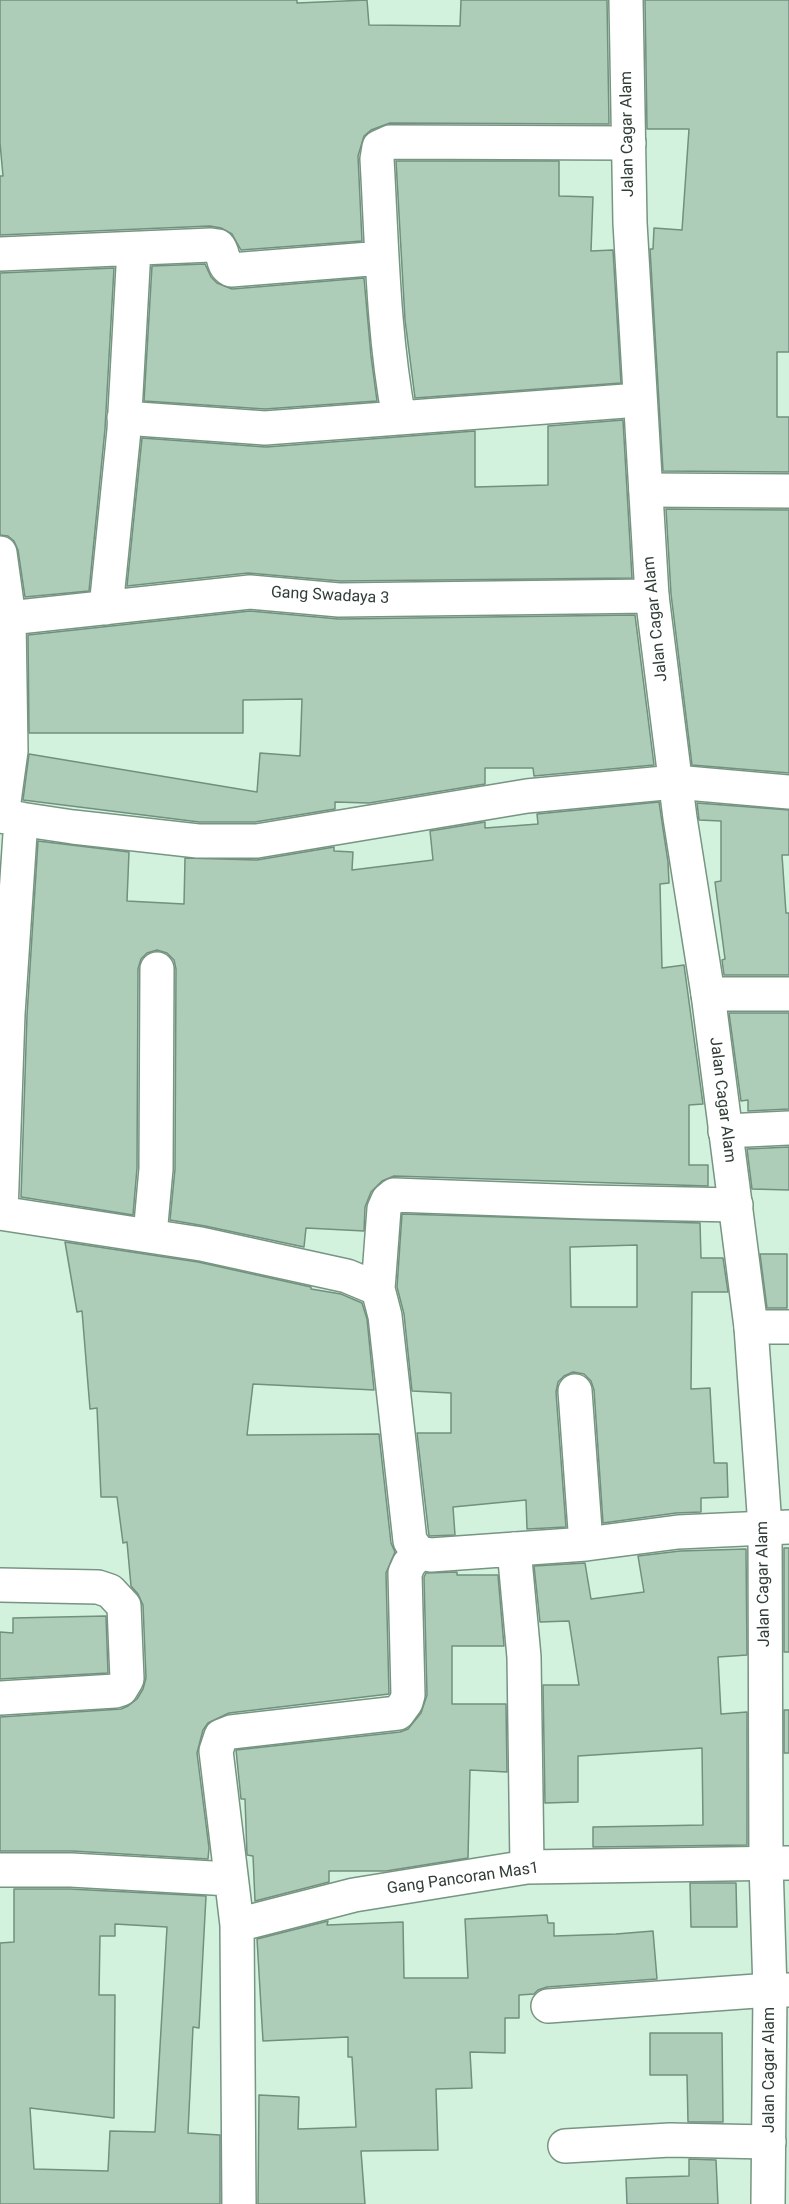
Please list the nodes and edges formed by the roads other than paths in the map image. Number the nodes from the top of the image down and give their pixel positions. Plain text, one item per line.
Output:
1 (626, 0) edge
2 (629, 143) junction
3 (134, 249) junction
4 (0, 254) edge
5 (382, 258) junction
6 (639, 400) junction
7 (124, 418) junction
8 (399, 418) junction
9 (646, 490) junction
10 (789, 491) edge
11 (0, 553) edge
12 (652, 596) junction
13 (106, 608) junction
14 (9, 618) junction
15 (675, 782) junction
16 (789, 792) edge
17 (8, 817) edge
18 (157, 969) dead end
19 (708, 994) junction
20 (789, 994) edge
21 (4, 1014) edge
22 (789, 1128) edge
23 (725, 1131) junction
24 (736, 1205) junction
25 (1, 1213) edge
26 (150, 1235) junction
27 (378, 1289) junction
28 (751, 1327) junction
29 (789, 1327) edge
30 (574, 1391) dead end
31 (777, 1527) edge
32 (586, 1544) junction
33 (514, 1549) junction
34 (418, 1553) junction
35 (0, 1585) edge
36 (0, 1698) edge
37 (777, 1864) edge
38 (527, 1867) junction
39 (0, 1870) edge
40 (230, 1879) junction
41 (237, 1925) junction
42 (780, 1990) edge
43 (548, 2006) dead end
44 (769, 2142) junction
45 (565, 2146) dead end
46 (240, 2204) edge
47 (768, 2204) edge

1 - 2 street, Jalan Cagar Alam
2 - 5 street
2 - 6 street, Jalan Cagar Alam
3 - 4 street
3 - 5 street
3 - 7 street
5 - 8 street
6 - 8 street
6 - 9 street, Jalan Cagar Alam
7 - 8 street
7 - 13 street
9 - 10 street
9 - 12 street, Jalan Cagar Alam
11 - 14 street
12 - 13 street, Gang Swadaya 3
12 - 15 street, Jalan Cagar Alam
13 - 14 street, Gang Swadaya 3
14 - 17 street
15 - 16 street
15 - 17 street
15 - 19 street, Jalan Cagar Alam
17 - 21 street
18 - 26 street
19 - 20 street
19 - 23 street, Jalan Cagar Alam
21 - 25 street
22 - 23 street
23 - 24 street, Jalan Cagar Alam
24 - 27 street
24 - 28 street, Jalan Cagar Alam
25 - 26 street
26 - 27 street
27 - 34 street
28 - 29 street
28 - 31 street, Jalan Cagar Alam
30 - 32 street
31 - 32 street
31 - 37 street, Jalan Cagar Alam
32 - 33 street
33 - 34 street
33 - 38 street
34 - 40 street
35 - 36 street
37 - 38 street, Gang Pancoran Mas1
37 - 42 street, Jalan Cagar Alam
38 - 41 street, Gang Pancoran Mas1
39 - 40 street
40 - 41 street
41 - 46 street
42 - 43 street
42 - 44 street, Jalan Cagar Alam
44 - 45 street
44 - 47 street, Jalan Cagar Alam

